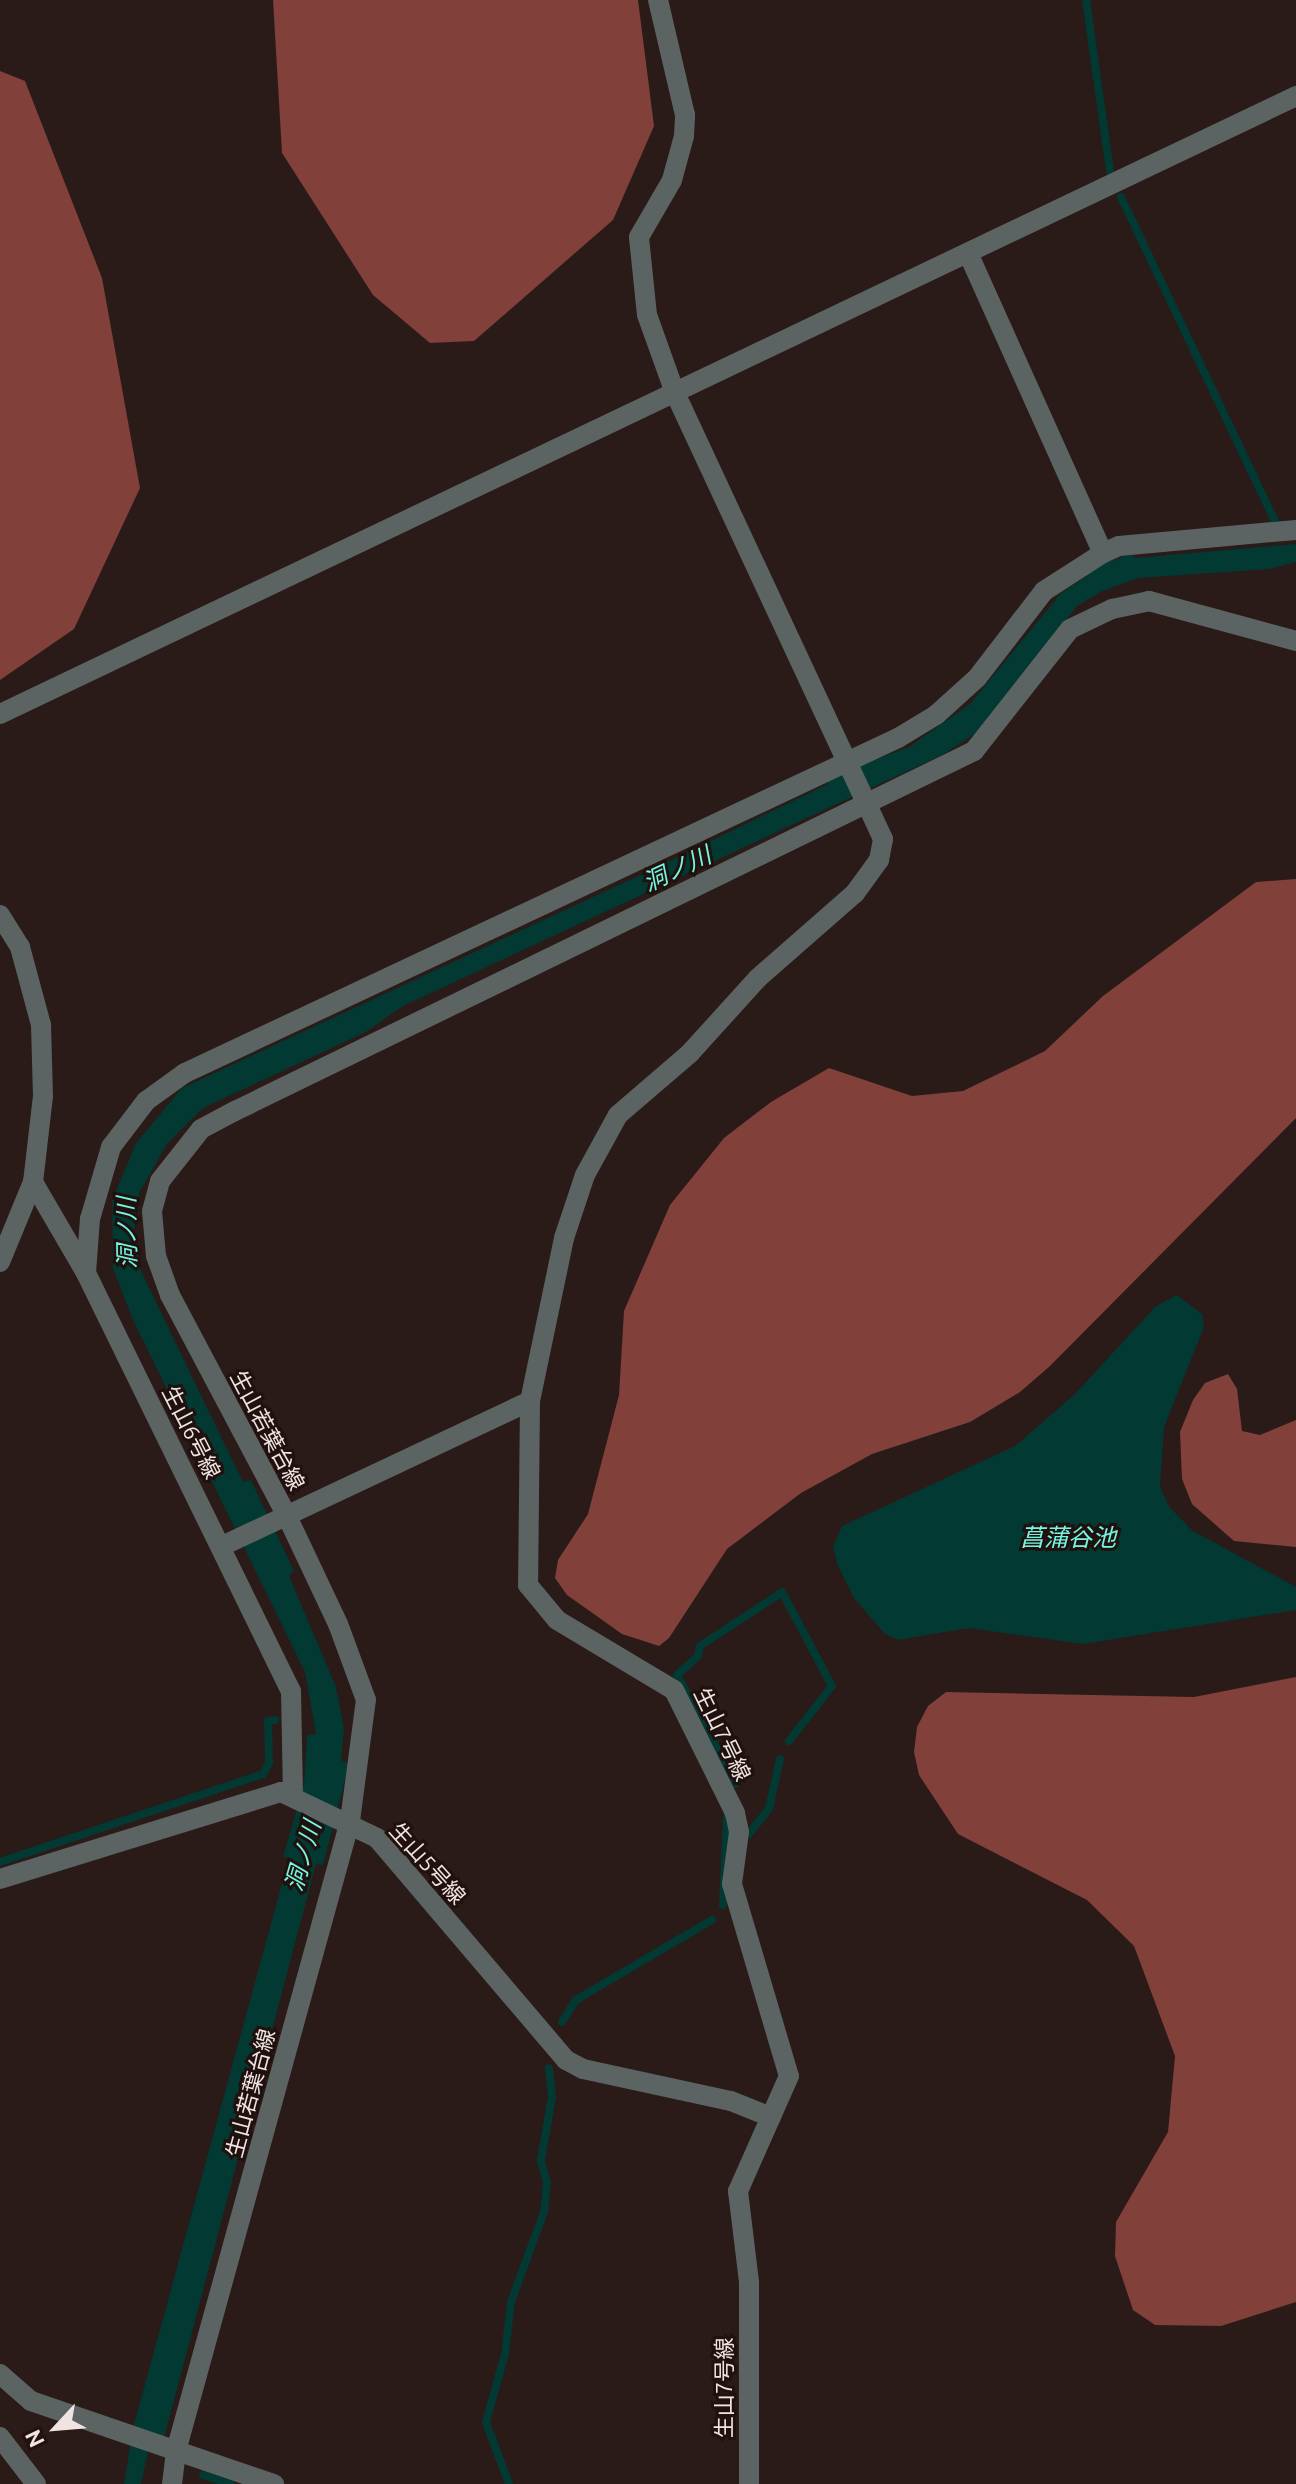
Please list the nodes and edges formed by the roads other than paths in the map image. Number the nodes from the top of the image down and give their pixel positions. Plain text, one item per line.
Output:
1 (658, 0) edge
2 (1296, 96) edge
3 (968, 253) junction
4 (675, 393) junction
5 (1296, 530) edge
6 (1103, 553) junction
7 (1296, 641) edge
8 (0, 714) edge
9 (849, 758) junction
10 (870, 803) junction
11 (0, 915) edge
12 (33, 1182) junction
13 (0, 1262) edge
14 (86, 1273) junction
15 (530, 1401) junction
16 (287, 1516) junction
17 (222, 1546) junction
18 (293, 1797) junction
19 (350, 1821) junction
20 (0, 1879) edge
21 (771, 2117) junction
22 (0, 2374) edge
23 (0, 2437) edge
24 (176, 2451) junction
25 (36, 2484) edge
26 (172, 2484) edge
27 (274, 2484) edge
28 (749, 2484) edge

1 - 4 street, 生山7号線
2 - 3 street
3 - 4 street
3 - 6 street
4 - 8 street
4 - 9 street, 生山7号線
5 - 6 street
6 - 9 street
7 - 10 street, 生山若葉台線
9 - 10 street, 生山7号線
9 - 14 street
10 - 15 street, 生山7号線
10 - 16 street, 生山若葉台線
11 - 12 street
12 - 13 street
12 - 14 street, 生山6号線
14 - 17 street, 生山6号線
15 - 16 street
15 - 21 street, 生山7号線
16 - 17 street
16 - 19 street, 生山若葉台線
17 - 18 street, 生山6号線
18 - 19 street, 生山5号線
18 - 20 street, 生山5号線
19 - 21 street, 生山5号線
19 - 24 street, 生山若葉台線
21 - 28 street, 生山7号線
22 - 24 street
23 - 25 street
24 - 26 street, 生山若葉台線
24 - 27 street

